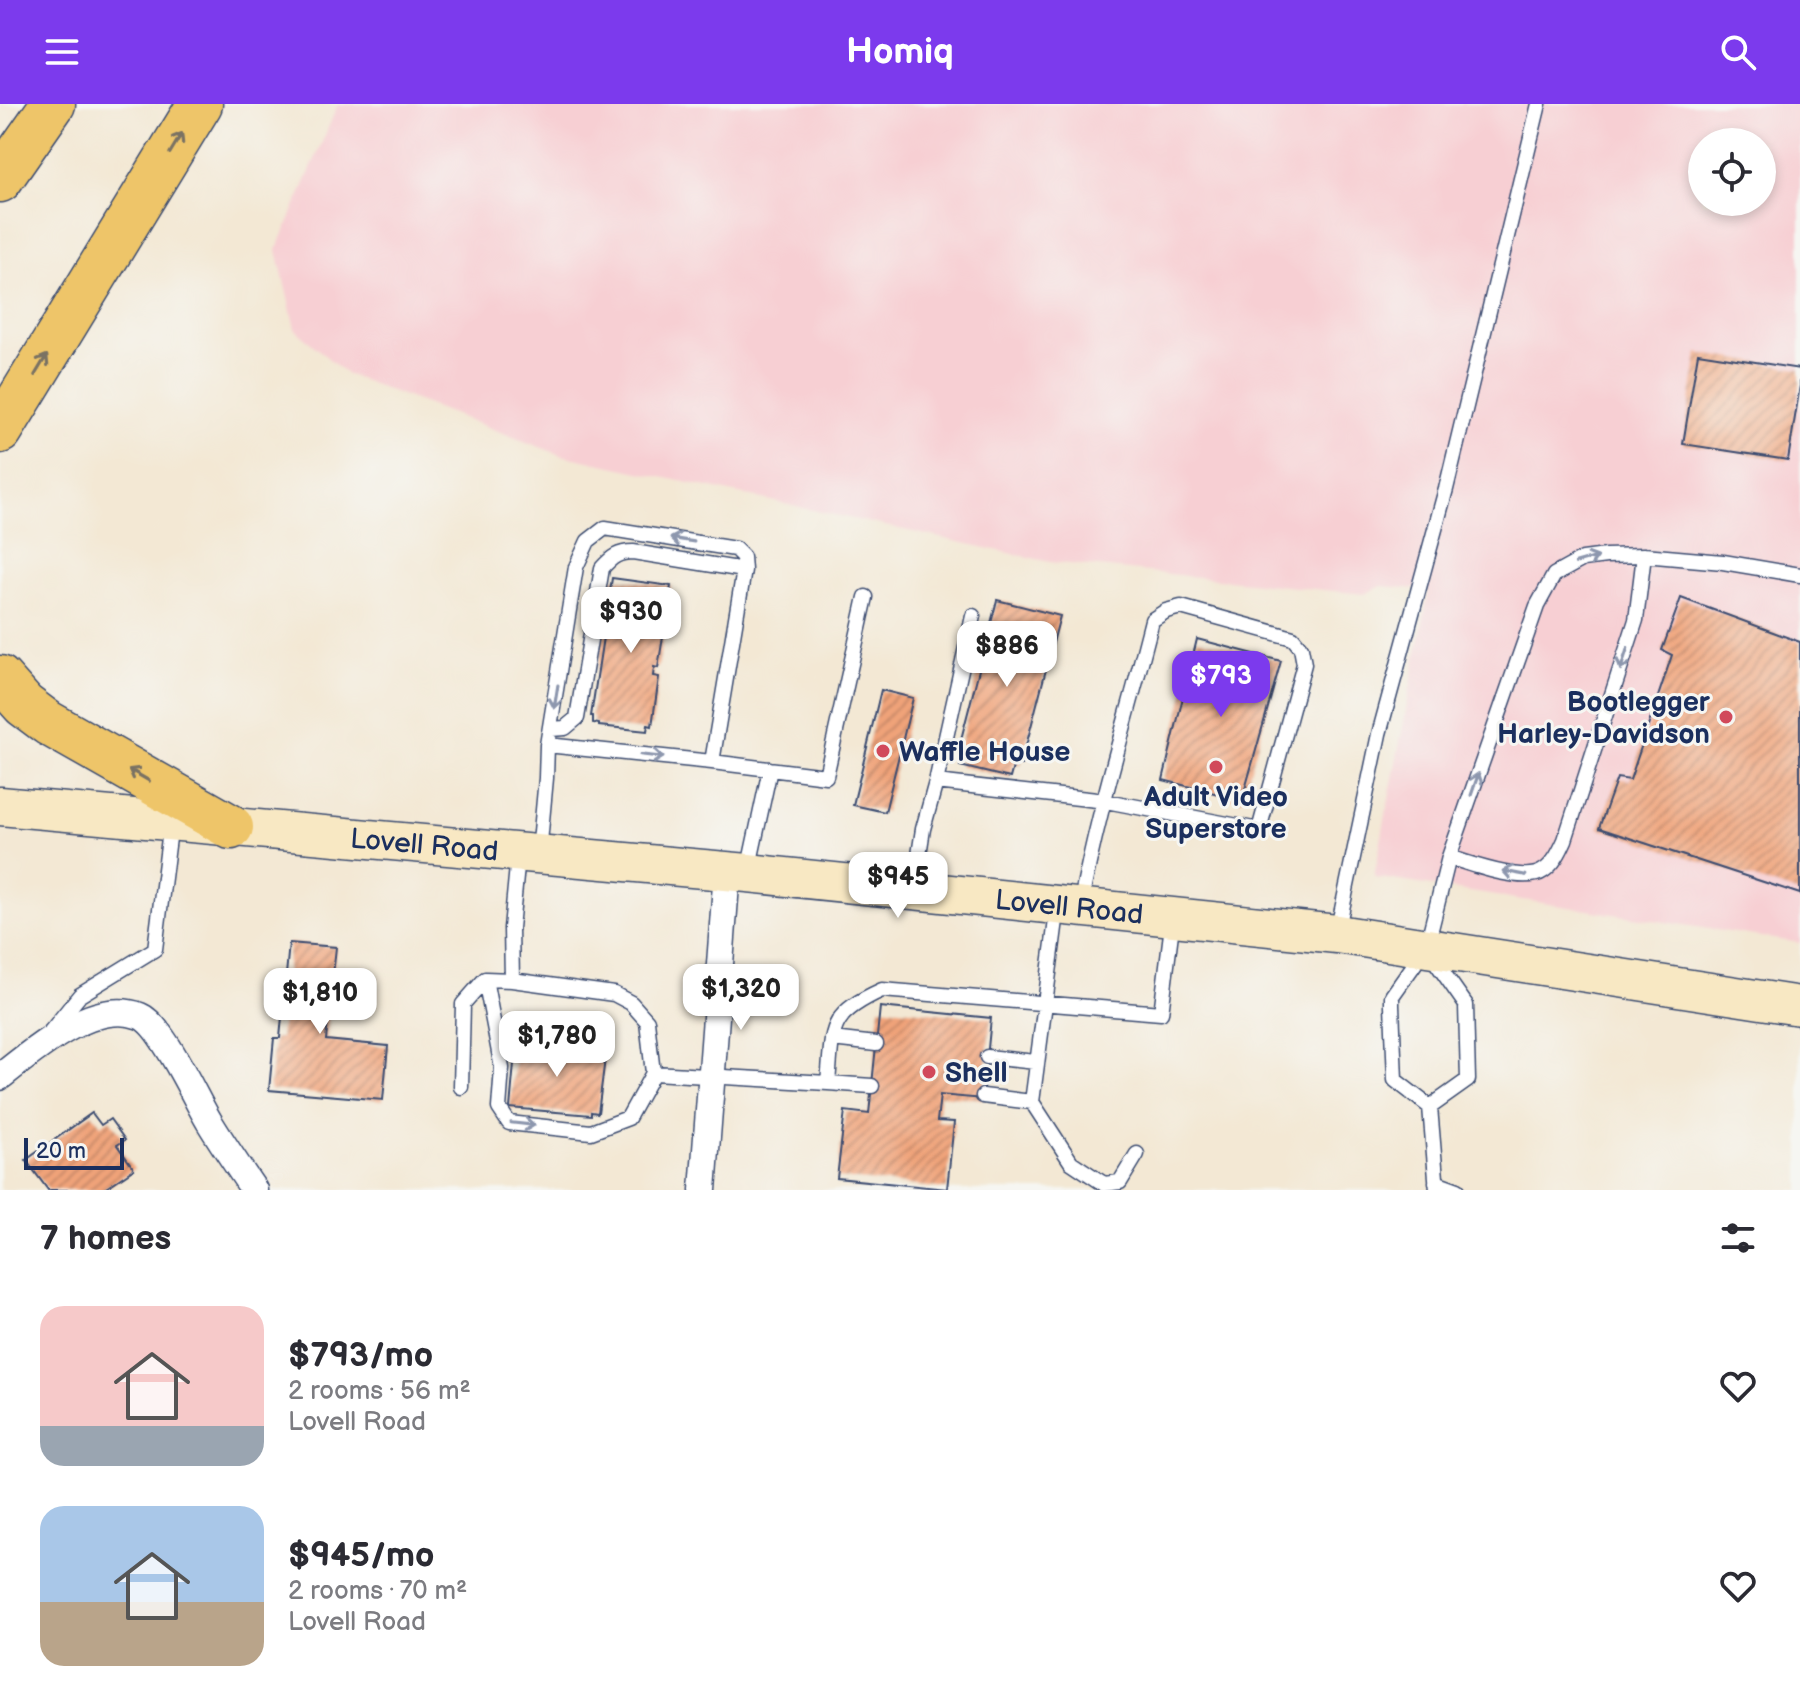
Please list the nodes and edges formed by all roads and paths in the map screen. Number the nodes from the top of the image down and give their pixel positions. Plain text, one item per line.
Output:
1 (53, 104) edge
2 (200, 104) edge
3 (1539, 104) edge
4 (0, 180) edge
5 (0, 431) edge
6 (1644, 555) junction
7 (744, 570) junction
8 (1800, 575) edge
9 (866, 597) dead end
10 (973, 616) dead end
11 (0, 678) edge
12 (551, 729) junction
13 (547, 745) junction
14 (712, 762) junction
15 (770, 769) junction
16 (936, 782) junction
17 (1106, 801) junction
18 (0, 806) edge
19 (171, 822) junction
20 (231, 827) junction
21 (529, 852) junction
22 (1449, 857) junction
23 (738, 872) junction
24 (913, 890) junction
25 (1069, 906) junction
26 (1173, 917) junction
27 (1337, 934) junction
28 (1426, 948) junction
29 (485, 979) junction
30 (512, 980) junction
31 (1043, 1004) junction
32 (1800, 1006) edge
33 (832, 1039) junction
34 (876, 1044) dead end
35 (40, 1046) junction
36 (987, 1057) dead end
37 (1036, 1062) junction
38 (653, 1073) junction
39 (713, 1075) junction
40 (0, 1077) edge
41 (828, 1083) junction
42 (872, 1086) dead end
43 (461, 1087) dead end
44 (983, 1096) dead end
45 (1032, 1102) junction
46 (1430, 1107) junction
47 (1137, 1154) dead end
48 (1436, 1186) edge
49 (254, 1190) edge
50 (703, 1190) edge
51 (1458, 1190) edge

1 - 4 highway
5 -> 2 highway
3 - 27 lane
6 - 8 lane
22 -> 6 lane
6 -> 22 lane
7 - 12 lane
7 -> 12 lane
7 - 14 lane
9 - 15 lane
10 - 16 lane
20 -> 11 highway
12 - 13 lane
13 -> 14 lane
13 - 21 lane
14 - 15 lane
15 - 23 lane
16 - 17 lane
16 - 24 lane
17 - 17 lane
17 - 25 lane
18 - 19 main road, Lovell Road
19 - 20 main road, Lovell Road
19 - 35 lane
20 - 21 main road, Lovell Road
21 - 23 main road, Lovell Road
21 - 30 lane
22 - 28 lane
23 - 24 main road, Lovell Road
23 - 39 street
24 - 25 main road, Lovell Road
25 - 26 main road, Lovell Road
25 - 31 lane
26 - 27 main road, Lovell Road
26 - 31 lane
27 - 28 main road, Lovell Road
28 - 32 main road, Lovell Road
28 - 46 lane
28 - 46 lane
29 - 30 lane
29 -> 38 lane
29 - 43 lane
30 - 38 lane
31 - 33 lane
31 - 37 lane
33 - 34 lane
33 - 41 lane
35 - 40 street
35 - 49 street
36 - 37 lane
37 - 45 lane
38 - 39 lane
39 - 41 lane
39 - 50 street
41 - 42 lane
44 - 45 lane
45 - 47 lane
46 - 48 lane
48 - 51 lane

